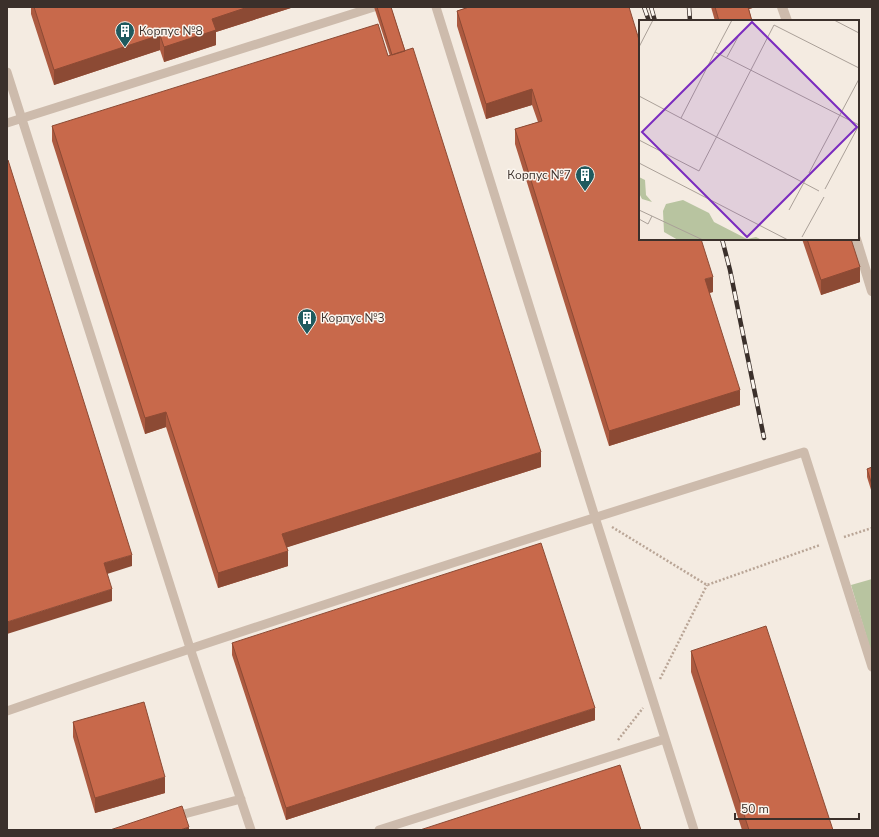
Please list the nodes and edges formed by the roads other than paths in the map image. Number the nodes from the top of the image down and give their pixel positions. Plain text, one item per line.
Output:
1 (374, 7) edge
2 (436, 7) edge
3 (782, 7) edge
4 (787, 20) edge
5 (7, 72) edge
6 (22, 119) junction
7 (7, 123) edge
8 (856, 240) edge
9 (872, 291) edge
10 (595, 517) junction
11 (190, 648) junction
12 (872, 667) edge
13 (7, 711) edge
14 (665, 739) junction
15 (241, 799) junction
16 (167, 818) edge
17 (251, 830) edge
18 (379, 830) edge
19 (694, 830) edge

1 - 6 lane
2 - 10 lane
3 - 4 street
5 - 6 lane
6 - 7 lane
6 - 11 lane
8 - 9 street
10 - 11 lane
10 - 12 lane
10 - 14 lane
11 - 13 lane
11 - 15 lane
14 - 18 lane
14 - 19 lane
15 - 16 lane
15 - 17 lane

